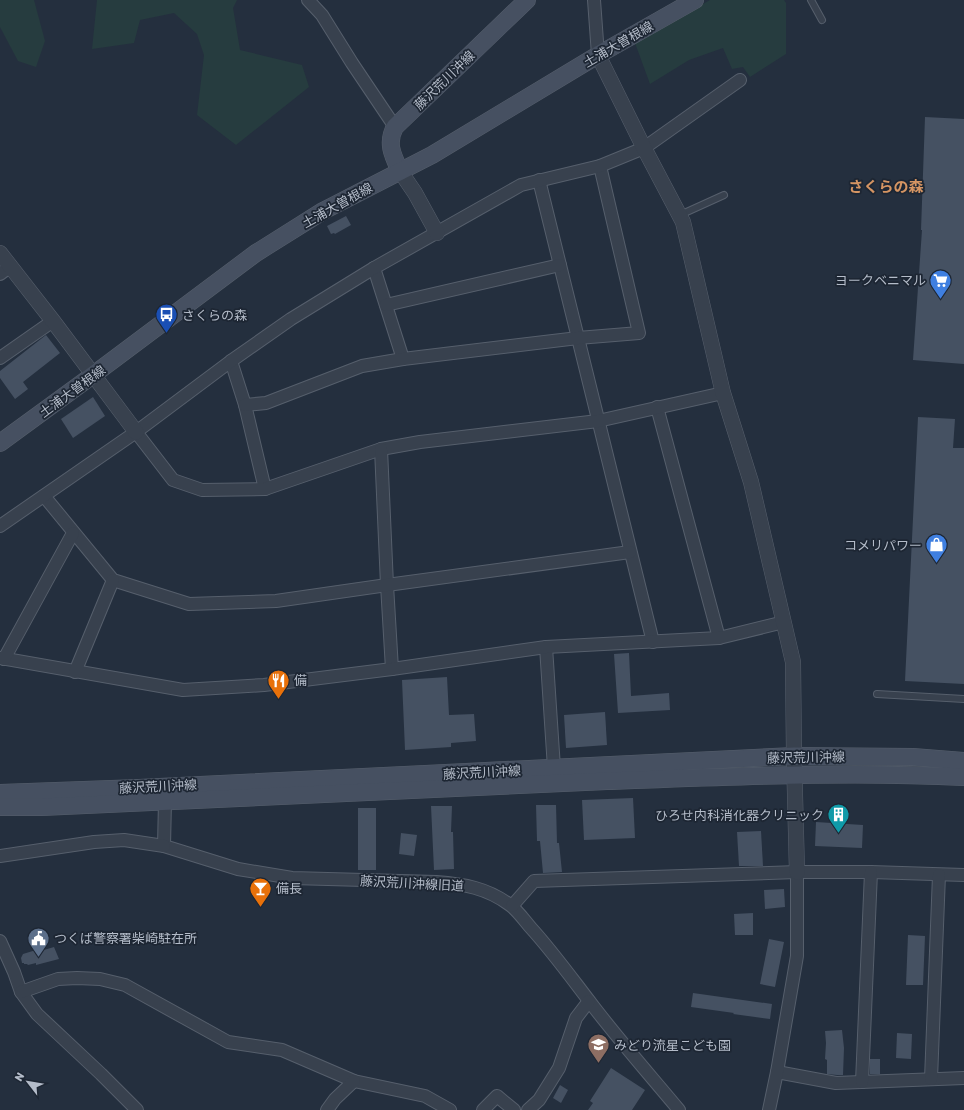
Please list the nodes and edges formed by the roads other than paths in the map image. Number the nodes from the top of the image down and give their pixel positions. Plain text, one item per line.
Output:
1 (308, 0) edge
2 (527, 0) edge
3 (594, 0) edge
4 (695, 0) edge
5 (811, 0) edge
6 (822, 20) dead end
7 (598, 55) junction
8 (740, 80) dead end
9 (395, 127) junction
10 (644, 148) junction
11 (600, 166) junction
12 (400, 171) junction
13 (539, 180) junction
14 (724, 195) dead end
15 (680, 215) junction
16 (437, 233) junction
17 (0, 253) edge
18 (560, 265) junction
19 (374, 268) junction
20 (6, 270) edge
21 (386, 305) junction
22 (53, 321) junction
23 (578, 338) junction
24 (0, 358) edge
25 (402, 359) junction
26 (231, 361) junction
27 (93, 375) junction
28 (723, 393) junction
29 (245, 405) junction
30 (657, 407) junction
31 (598, 421) junction
32 (136, 432) junction
33 (0, 443) edge
34 (381, 449) junction
35 (265, 489) junction
36 (44, 496) junction
37 (0, 526) edge
38 (73, 533) junction
39 (630, 552) junction
40 (113, 580) junction
41 (386, 585) junction
42 (784, 622) junction
43 (719, 638) junction
44 (653, 642) junction
45 (546, 647) junction
46 (2, 659) edge
47 (392, 669) junction
48 (75, 672) junction
49 (877, 694) dead end
50 (964, 699) edge
51 (794, 756) junction
52 (964, 761) edge
53 (554, 768) junction
54 (795, 774) junction
55 (964, 777) edge
56 (0, 792) edge
57 (165, 801) junction
58 (0, 807) edge
59 (164, 846) junction
60 (0, 856) edge
61 (797, 872) junction
62 (871, 872) junction
63 (939, 875) junction
64 (964, 875) edge
65 (512, 906) junction
66 (0, 941) edge
67 (21, 992) junction
68 (589, 1000) junction
69 (777, 1072) junction
70 (964, 1078) edge
71 (931, 1079) junction
72 (354, 1081) junction
73 (862, 1082) junction
74 (137, 1110) edge
75 (327, 1110) edge
76 (450, 1110) edge
77 (483, 1110) edge
78 (514, 1110) edge
79 (528, 1110) edge
80 (679, 1110) edge
81 (769, 1110) edge

1 - 9 street
2 - 9 main road, 藤沢荒川沖線
3 - 7 street
4 - 7 main road, 土浦大曽根線
5 - 6 lane
7 - 10 street
7 - 12 main road, 土浦大曽根線
8 - 10 street
9 - 12 main road
10 - 11 street
10 - 15 street
11 - 13 street
11 - 23 street
12 - 16 street
12 - 27 main road, 土浦大曽根線
13 - 16 street
13 - 18 street
14 - 15 lane
15 - 28 street
16 - 19 street
17 - 20 street
18 - 21 street
18 - 23 street
19 - 21 street
19 - 26 street
20 - 22 street
21 - 25 street
22 - 24 street
22 - 27 street
23 - 25 street
23 - 31 street
25 - 29 street
26 - 29 street
26 - 32 street
27 - 32 street
27 - 33 main road, 土浦大曽根線
28 - 30 street
28 - 42 street
29 - 35 street
30 - 31 street
30 - 43 street
31 - 34 street
31 - 39 street
32 - 35 street
32 - 36 street
34 - 35 street
34 - 41 street
36 - 37 street
36 - 38 street
38 - 40 street
38 - 46 street
39 - 41 street
39 - 44 street
40 - 41 street
40 - 48 street
41 - 47 street
42 - 43 street
42 - 51 street
43 - 44 street
44 - 45 street
45 - 47 street
45 - 53 street
46 - 48 street
47 - 48 street
49 - 50 lane
51 - 52 main road, 藤沢荒川沖線
51 - 53 main road, 藤沢荒川沖線
51 - 54 street
53 - 56 main road, 藤沢荒川沖線
54 - 55 main road, 藤沢荒川沖線
54 - 57 main road, 藤沢荒川沖線
54 - 61 street
57 - 58 main road, 藤沢荒川沖線
57 - 59 street
59 - 60 street, 藤沢荒川沖線旧道
59 - 65 street, 藤沢荒川沖線旧道
61 - 62 street
61 - 65 street
61 - 69 street
62 - 63 street
62 - 73 street
63 - 64 street
63 - 71 street
65 - 68 street, 藤沢荒川沖線旧道
66 - 67 street
67 - 72 street
67 - 74 street
68 - 79 street
68 - 80 street, 藤沢荒川沖線旧道
69 - 73 street
69 - 81 street
70 - 71 street
71 - 73 street
72 - 75 street
72 - 76 street
77 - 78 street

